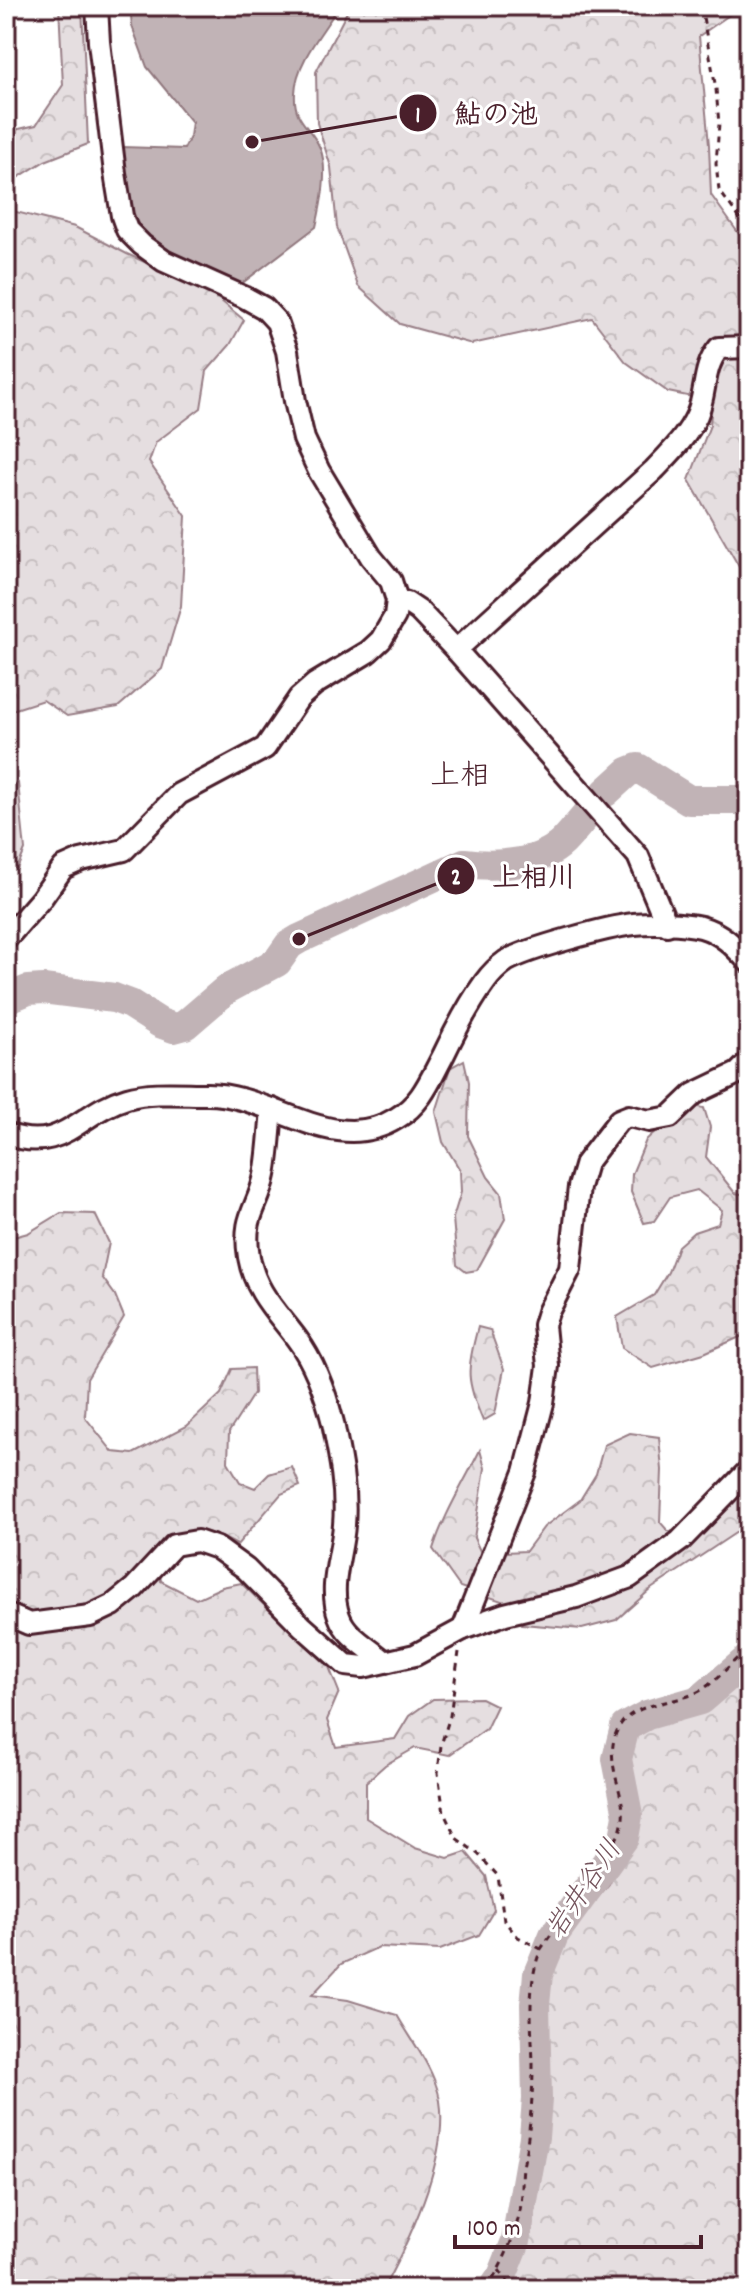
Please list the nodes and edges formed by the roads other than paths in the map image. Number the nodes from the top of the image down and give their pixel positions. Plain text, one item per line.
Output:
1 (97, 6) edge
2 (749, 347) edge
3 (397, 600) junction
4 (456, 650) junction
5 (667, 925) junction
6 (6, 939) edge
7 (749, 962) edge
8 (749, 1062) edge
9 (272, 1109) junction
10 (6, 1134) edge
11 (749, 1470) edge
12 (6, 1614) edge
13 (463, 1629) junction
14 (385, 1662) junction

1 - 3 street
2 - 4 street
3 - 4 street
3 - 6 street
4 - 5 street
5 - 7 street
5 - 9 street
8 - 13 street
9 - 10 street
9 - 14 street
11 - 13 street
12 - 14 street
13 - 14 street

